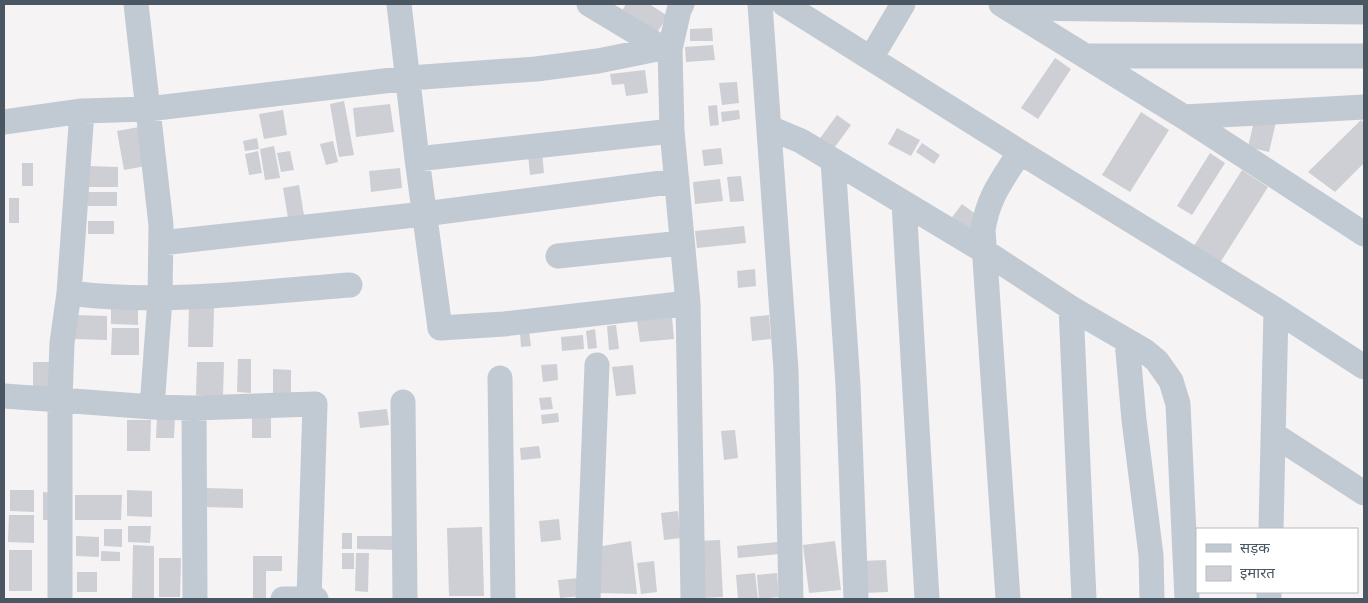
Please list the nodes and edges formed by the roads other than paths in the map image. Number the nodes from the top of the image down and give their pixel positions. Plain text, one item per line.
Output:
1 (136, 4) edge
2 (399, 4) edge
3 (589, 4) edge
4 (682, 4) edge
5 (760, 4) edge
6 (784, 4) edge
7 (903, 4) edge
8 (1004, 6) edge
9 (1364, 12) edge
10 (666, 48) junction
11 (1086, 56) junction
12 (1364, 56) edge
13 (871, 58) junction
14 (409, 78) junction
15 (1364, 107) edge
16 (148, 109) junction
17 (82, 111) junction
18 (1184, 117) junction
19 (4, 122) edge
20 (770, 128) junction
21 (672, 131) junction
22 (1020, 152) junction
23 (417, 159) junction
24 (833, 161) junction
25 (677, 181) junction
26 (904, 203) junction
27 (424, 214) junction
28 (1364, 234) edge
29 (161, 242) junction
30 (682, 243) junction
31 (984, 251) junction
32 (558, 256) dead end
33 (350, 285) dead end
34 (69, 293) junction
35 (160, 299) junction
36 (688, 303) junction
37 (1071, 308) junction
38 (1276, 310) junction
39 (1127, 341) junction
40 (597, 365) dead end
41 (1364, 367) edge
42 (500, 378) dead end
43 (4, 396) edge
44 (60, 400) junction
45 (403, 402) dead end
46 (152, 407) junction
47 (194, 408) junction
48 (1273, 434) junction
49 (1364, 492) edge
50 (1271, 528) edge
51 (60, 599) edge
52 (194, 599) edge
53 (283, 599) edge
54 (309, 599) edge
55 (316, 599) edge
56 (406, 599) edge
57 (482, 599) edge
58 (504, 599) edge
59 (512, 599) edge
60 (588, 599) edge
61 (692, 599) edge
62 (791, 599) edge
63 (856, 599) edge
64 (927, 599) edge
65 (1008, 599) edge
66 (1084, 599) edge
67 (1152, 599) edge
68 (1187, 599) edge

1 - 16 street
2 - 14 street
3 - 10 street
4 - 10 street
5 - 20 street
6 - 13 street
7 - 13 street
8 - 9 street
8 - 11 street
10 - 14 street
10 - 21 street
11 - 12 street
11 - 18 street
13 - 22 street
14 - 16 street
14 - 23 street
15 - 18 street
16 - 17 street
16 - 29 street
17 - 19 street
17 - 34 street
18 - 28 street
20 - 24 street
20 - 62 street
21 - 23 street
21 - 25 street
22 - 31 street
22 - 38 street
23 - 27 street
24 - 26 street
24 - 63 street
25 - 27 street
25 - 30 street
26 - 31 street
26 - 64 street
27 - 29 street
27 - 36 street
29 - 35 street
30 - 32 street
30 - 36 street
31 - 37 street
31 - 65 street
33 - 35 street
34 - 35 street
34 - 44 street
35 - 46 street
36 - 61 street
37 - 39 street
37 - 66 street
38 - 41 street
38 - 48 street
39 - 67 street
39 - 68 street
40 - 60 street
42 - 58 street
43 - 44 street
44 - 46 street
44 - 51 street
45 - 56 street
46 - 47 street
47 - 52 street
47 - 54 street
48 - 49 street
48 - 50 street
53 - 54 street
54 - 55 street
57 - 58 street
58 - 59 street

